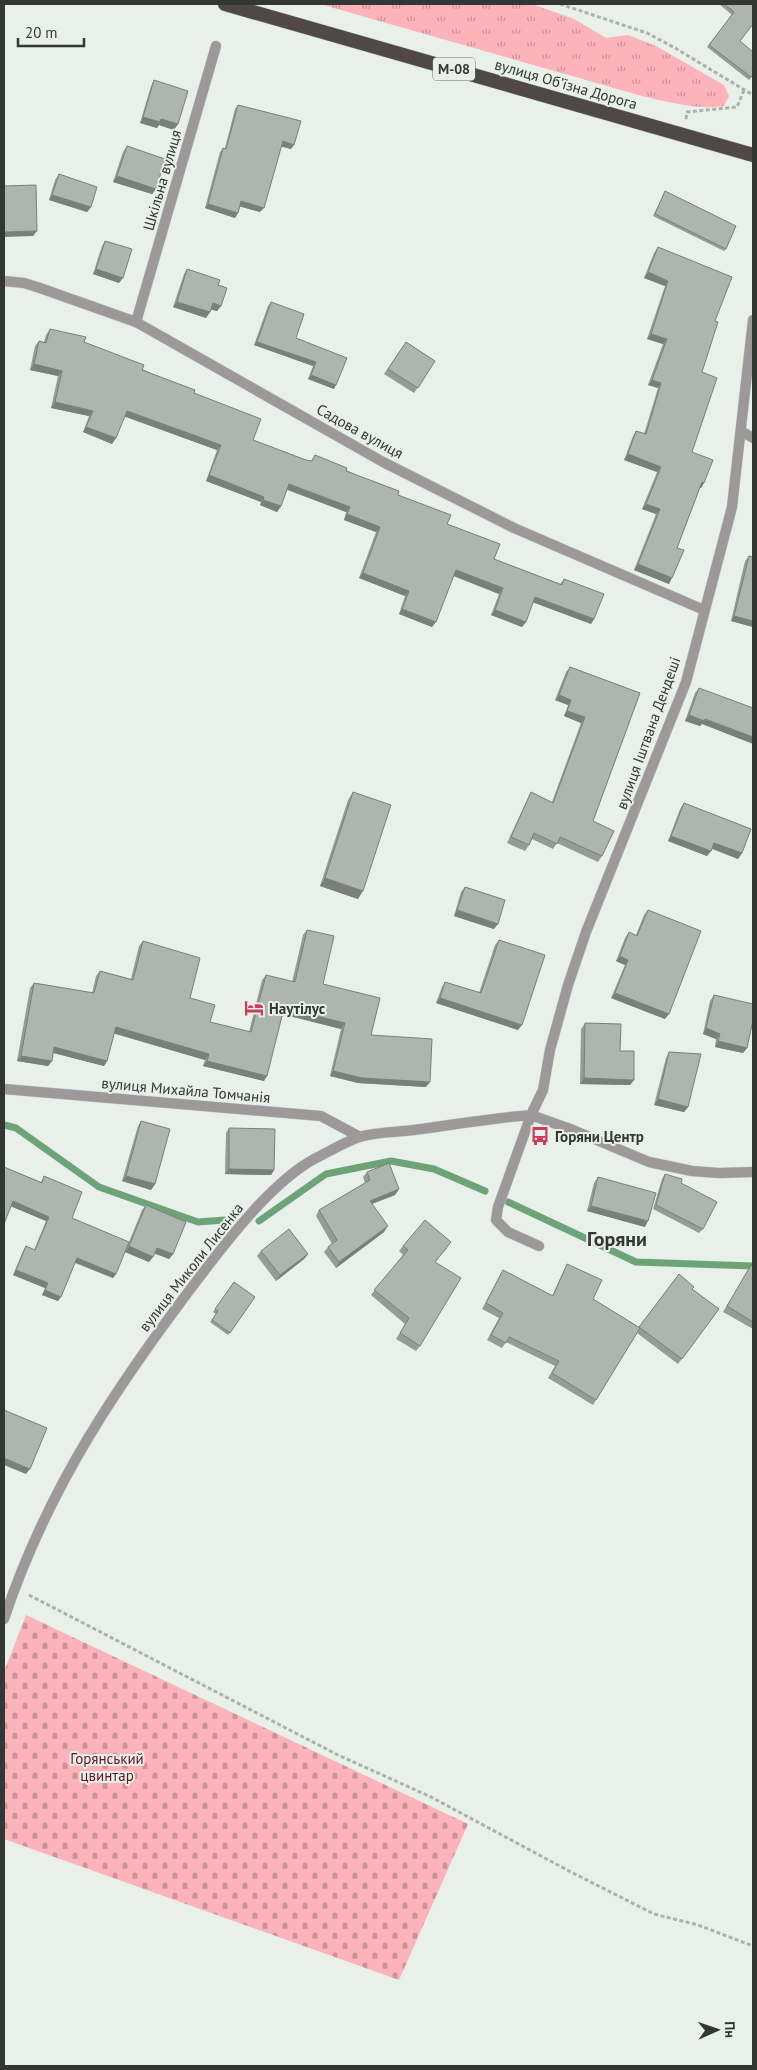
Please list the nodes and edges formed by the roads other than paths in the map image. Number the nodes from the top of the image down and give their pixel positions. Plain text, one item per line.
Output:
1 (225, 4) edge
2 (216, 46) dead end
3 (753, 155) edge
4 (4, 281) edge
5 (753, 320) edge
6 (136, 322) junction
7 (741, 431) junction
8 (753, 438) edge
9 (704, 610) junction
10 (4, 1089) edge
11 (531, 1115) junction
12 (360, 1137) junction
13 (753, 1172) edge
14 (539, 1246) dead end
15 (4, 1619) edge

1 - 3 highway, вулиця Обʼїзна Дорога / М-08
2 - 6 street, Шкільна вулиця
4 - 6 street, Садова вулиця
5 - 7 street, вулиця Іштвана Дендеші
6 - 9 street, Садова вулиця
7 - 8 street
7 - 9 street, вулиця Іштвана Дендеші
9 - 11 street, вулиця Іштвана Дендеші
10 - 12 street, вулиця Михайла Томчанія
11 - 12 street, вулиця Миколи Лисенка
11 - 13 street
11 - 14 street
12 - 15 street, вулиця Миколи Лисенка

